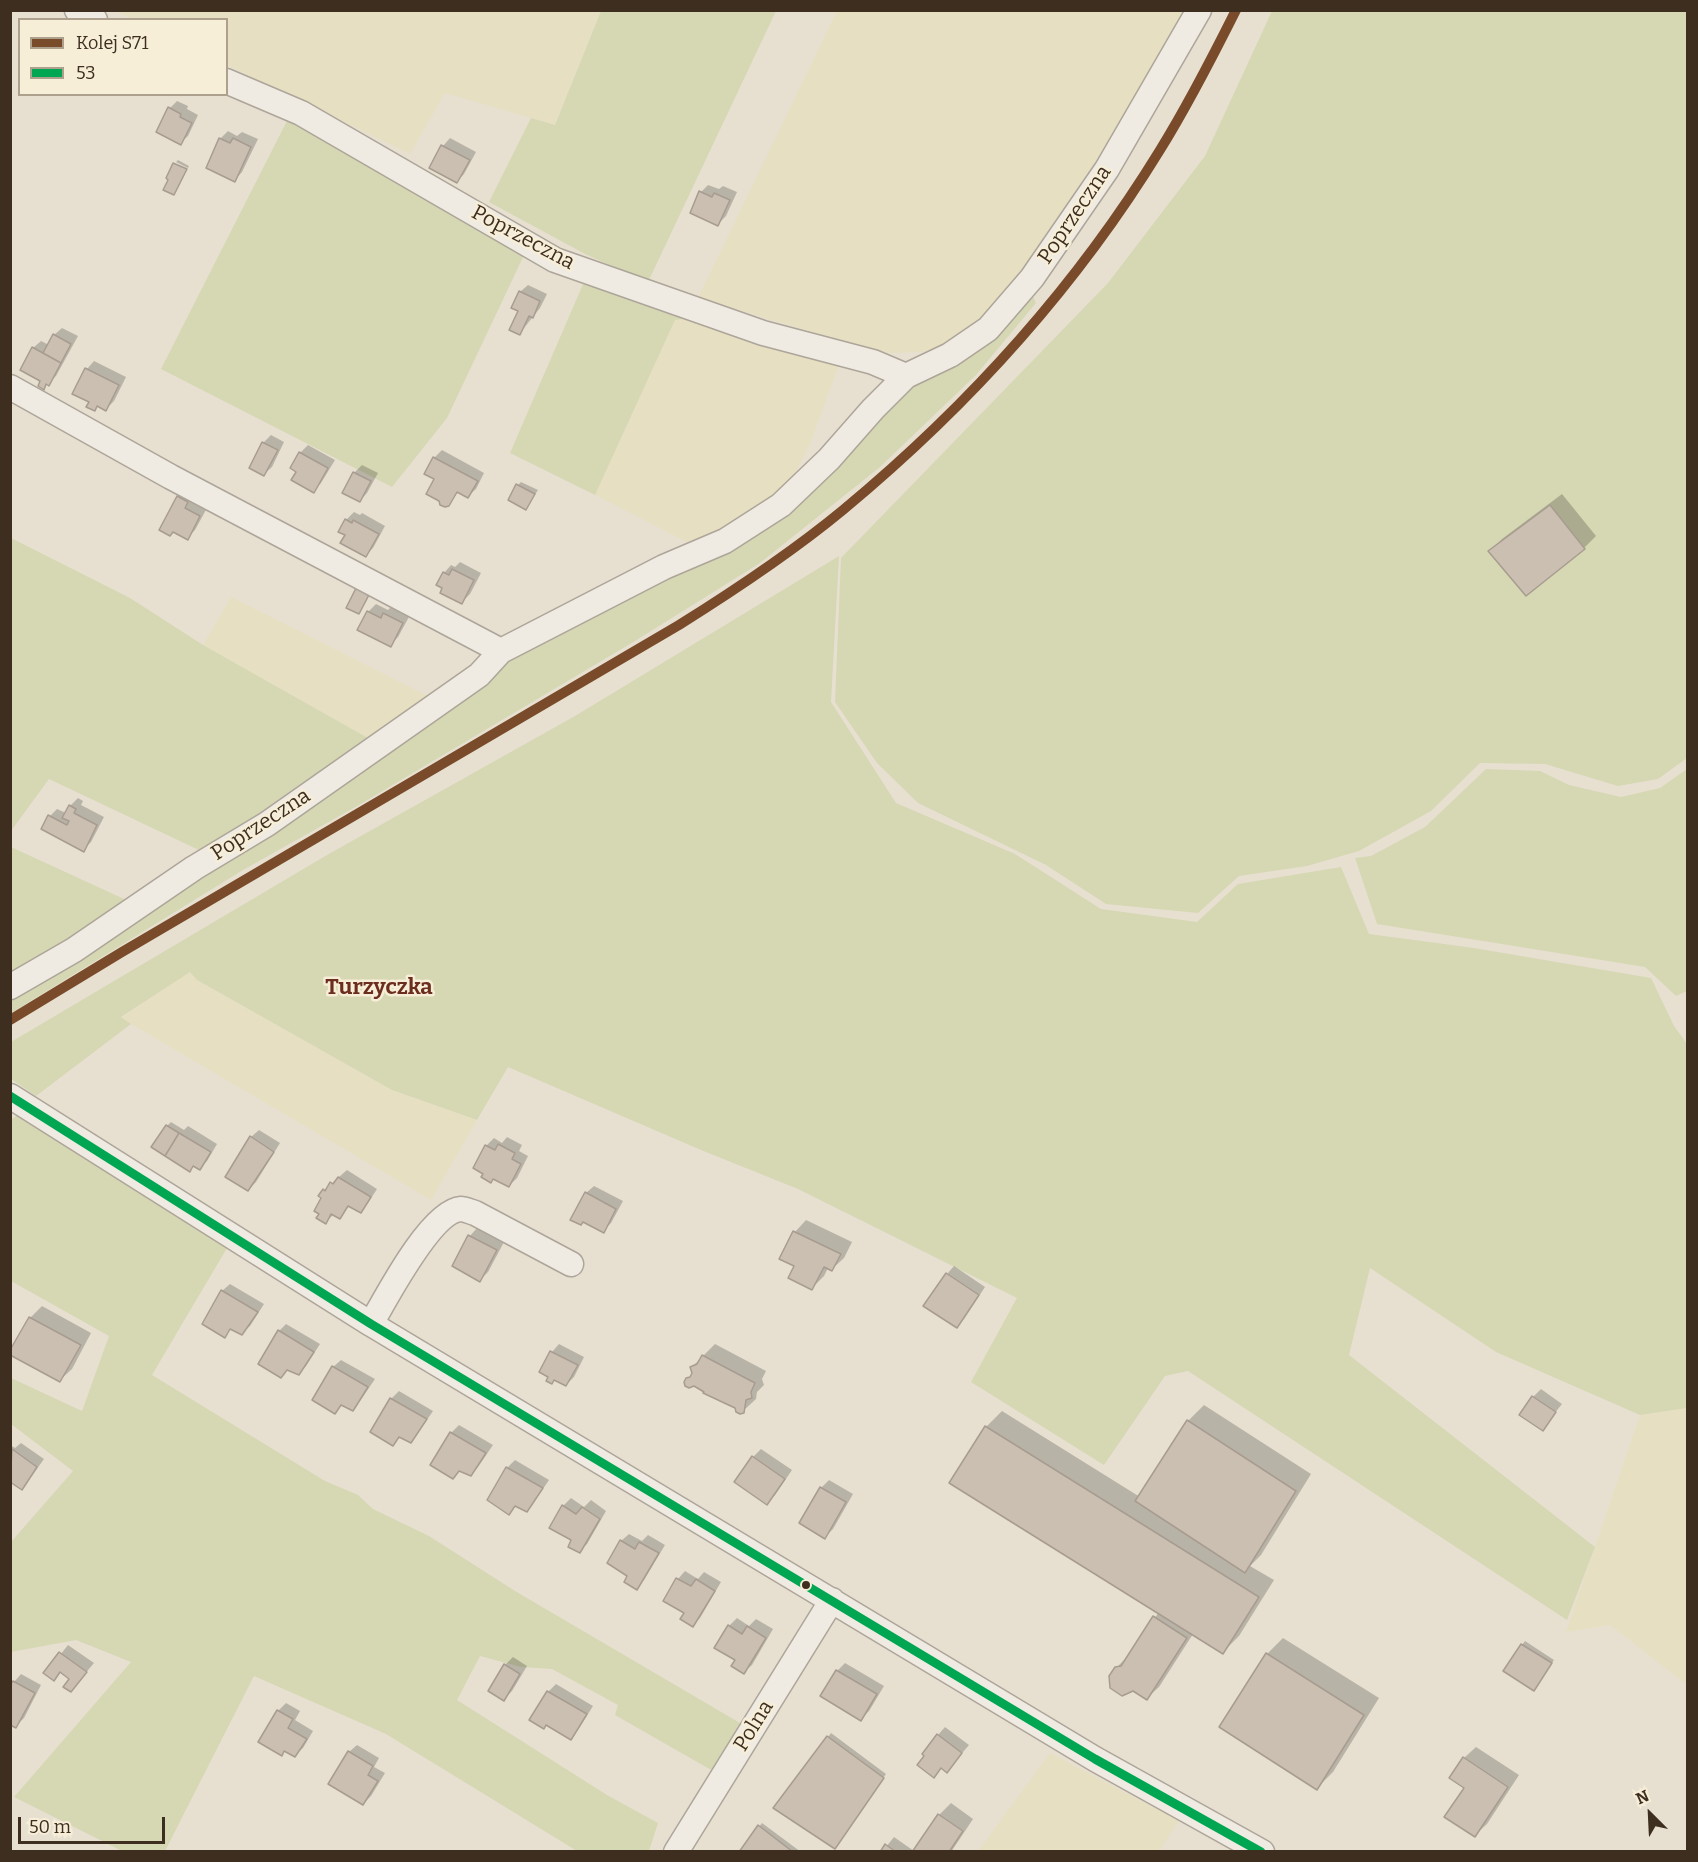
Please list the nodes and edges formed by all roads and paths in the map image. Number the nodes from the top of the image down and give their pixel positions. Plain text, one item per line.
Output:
1 (77, 10) edge
2 (1199, 10) edge
3 (91, 18) edge
4 (228, 82) edge
5 (906, 376) junction
6 (10, 387) edge
7 (501, 651) junction
8 (10, 987) edge
9 (13, 1101) edge
10 (571, 1263) dead end
11 (371, 1324) junction
12 (832, 1600) junction
13 (676, 1851) edge
14 (1262, 1851) edge

1 - 3 street
2 - 5 street, Poprzeczna
4 - 5 street, Poprzeczna
5 - 7 street, Poprzeczna
6 - 7 street
7 - 8 street, Poprzeczna
9 - 11 street
10 - 11 street
11 - 12 street
12 - 13 street, Polna
12 - 14 street

